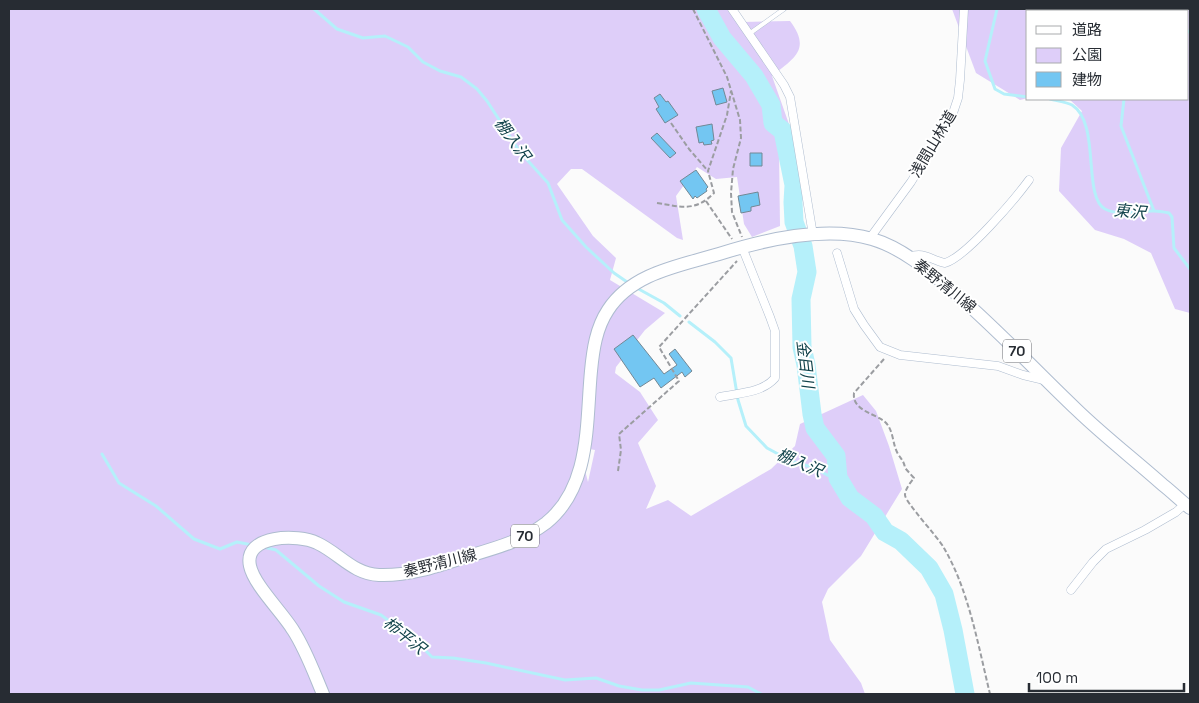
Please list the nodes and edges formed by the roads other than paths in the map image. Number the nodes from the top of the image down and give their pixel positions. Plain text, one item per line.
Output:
1 (732, 9) edge
2 (784, 9) edge
3 (964, 9) edge
4 (749, 34) junction
5 (1029, 180) dead end
6 (809, 235) junction
7 (870, 238) junction
8 (742, 247) junction
9 (836, 253) dead end
10 (909, 257) junction
11 (1048, 381) junction
12 (720, 397) dead end
13 (1188, 506) edge
14 (1071, 590) dead end
15 (323, 694) edge

1 - 4 street
2 - 4 lane
3 - 7 street, 浅間山林道
4 - 6 street
5 - 10 street
6 - 7 main road, 秦野清川線 / 70
6 - 8 main road, 秦野清川線 / 70
7 - 10 main road, 秦野清川線 / 70
8 - 12 street
8 - 15 main road, 秦野清川線 / 70
9 - 11 street
10 - 11 main road, 秦野清川線 / 70
11 - 13 main road, 秦野清川線 / 70
13 - 14 street

